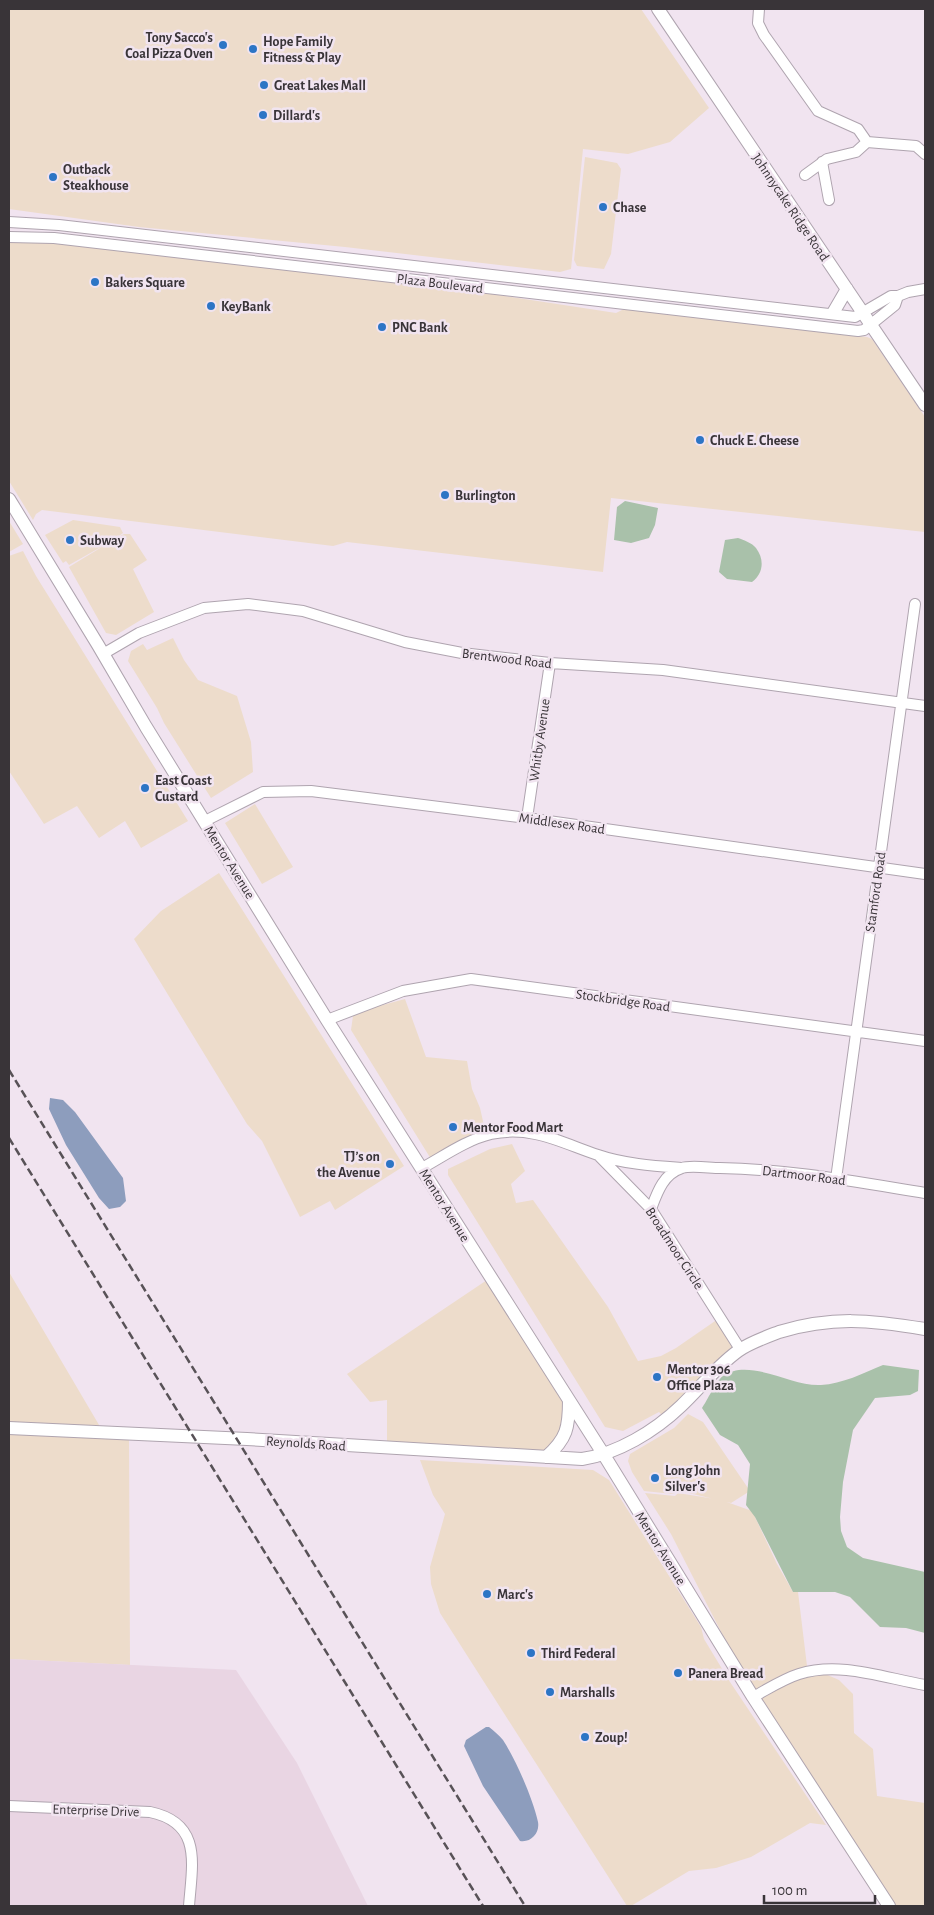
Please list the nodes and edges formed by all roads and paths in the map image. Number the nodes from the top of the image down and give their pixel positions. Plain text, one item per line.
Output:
1 (658, 9) edge
2 (759, 9) edge
3 (867, 142) junction
4 (925, 154) edge
5 (822, 162) junction
6 (805, 175) dead end
7 (829, 200) dead end
8 (9, 222) edge
9 (9, 237) edge
10 (925, 288) edge
11 (847, 289) junction
12 (898, 296) junction
13 (833, 313) junction
14 (862, 313) junction
15 (870, 325) junction
16 (925, 405) edge
17 (9, 499) edge
18 (915, 604) dead end
19 (103, 654) junction
20 (550, 663) junction
21 (902, 703) junction
22 (925, 706) edge
23 (527, 818) junction
24 (205, 821) junction
25 (878, 868) junction
26 (925, 874) edge
27 (327, 1020) junction
28 (857, 1032) junction
29 (925, 1041) edge
30 (600, 1156) junction
31 (422, 1168) junction
32 (682, 1168) junction
33 (836, 1179) junction
34 (925, 1193) edge
35 (651, 1209) junction
36 (925, 1329) edge
37 (740, 1350) junction
38 (569, 1400) junction
39 (9, 1428) edge
40 (604, 1455) junction
41 (546, 1457) junction
42 (925, 1685) edge
43 (753, 1697) junction
44 (9, 1806) edge
45 (189, 1906) edge
46 (889, 1906) edge

1 - 11 main road, Johnnycake Ridge Road
2 - 3 street
3 - 4 street
3 - 5 street
5 - 6 street
5 - 7 street
8 - 13 street, Plaza Boulevard
9 - 15 street, Plaza Boulevard
10 - 12 street
11 - 13 main road
11 - 14 main road, Johnnycake Ridge Road
12 - 14 street
12 - 15 street
13 - 14 street, Plaza Boulevard
14 - 15 main road, Johnnycake Ridge Road
15 - 16 main road, Johnnycake Ridge Road
17 - 19 main road, Mentor Avenue
18 - 21 street, Stamford Road
19 - 20 street, Brentwood Road
19 - 24 main road, Mentor Avenue
20 - 21 street, Brentwood Road
20 - 23 street, Whitby Avenue
21 - 22 street, Brentwood Road
21 - 25 street, Stamford Road
23 - 24 street, Middlesex Road
23 - 25 street, Middlesex Road
24 - 27 main road, Mentor Avenue
25 - 26 street, Middlesex Road
25 - 28 street, Stamford Road
27 - 28 street, Stockbridge Road
27 - 31 main road, Mentor Avenue
28 - 29 street, Stockbridge Road
28 - 33 street, Stamford Road
30 - 31 street, Dartmoor Road
30 - 32 street, Dartmoor Road
30 - 35 street, Broadmoor Circle
31 - 38 main road, Mentor Avenue
32 - 33 street, Dartmoor Road
32 - 35 street
33 - 34 street, Dartmoor Road
35 - 37 street, Broadmoor Circle
36 - 37 main road, Reynolds Road
37 - 40 main road, Reynolds Road
38 - 40 main road, Mentor Avenue
38 - 41 main road
39 - 41 main road, Reynolds Road
40 - 41 main road, Reynolds Road
40 - 43 main road, Mentor Avenue
42 - 43 street
43 - 46 main road, Mentor Avenue
44 - 45 street, Enterprise Drive

